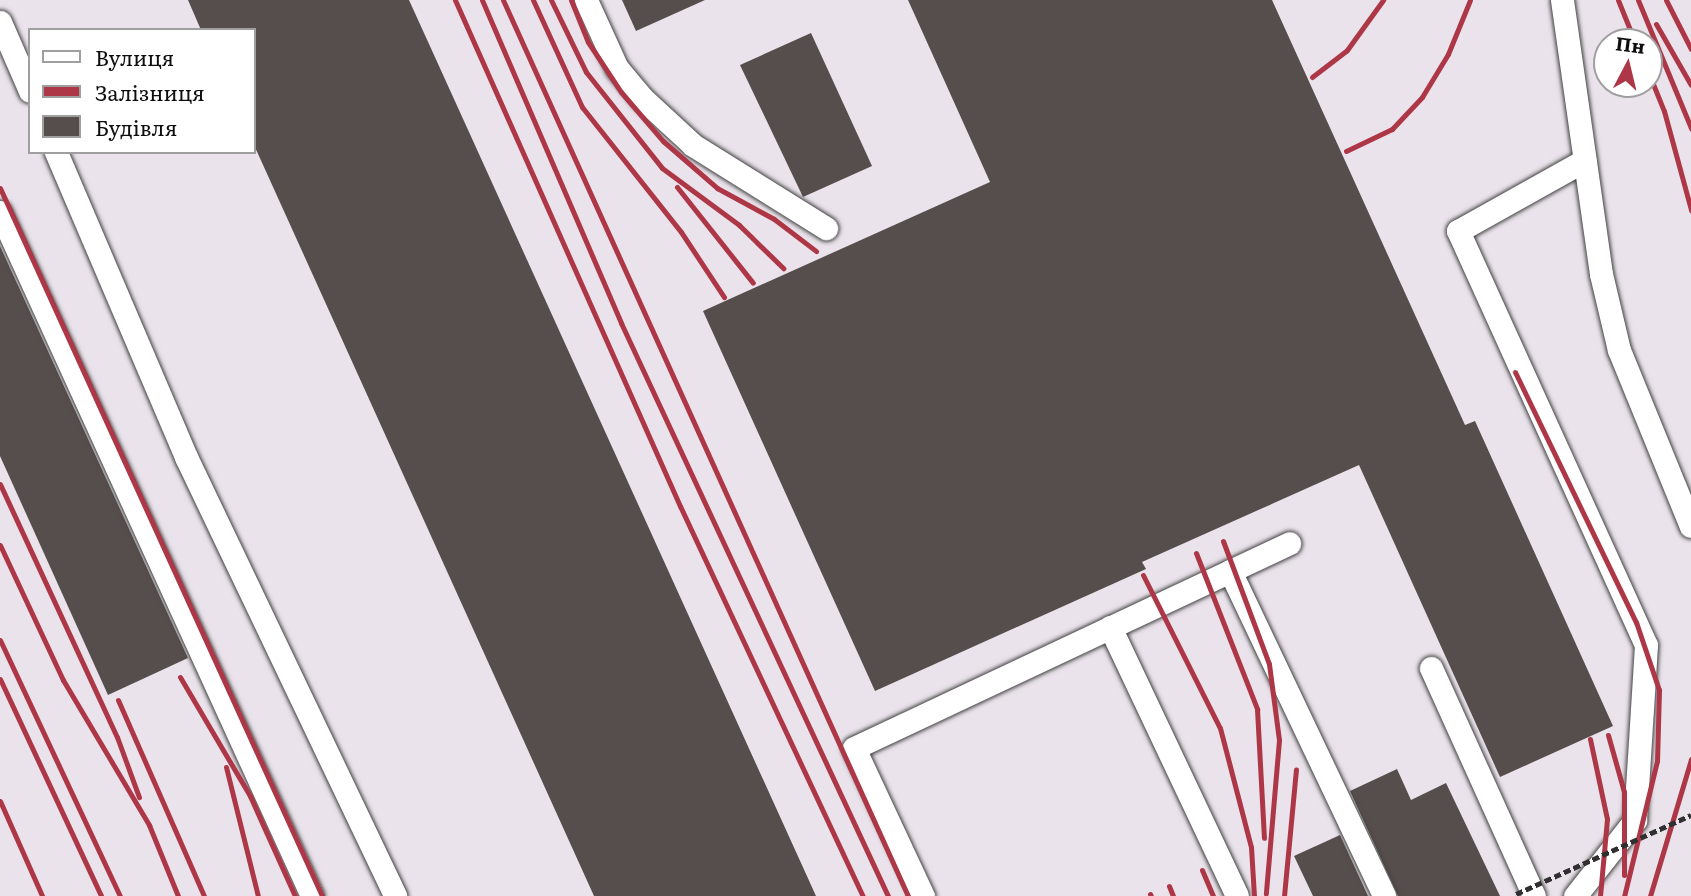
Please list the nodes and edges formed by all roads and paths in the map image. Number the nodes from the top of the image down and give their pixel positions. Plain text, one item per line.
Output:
1 (586, 0) edge
2 (1562, 0) edge
3 (0, 22) edge
4 (28, 86) edge
5 (57, 154) edge
6 (1585, 160) junction
7 (0, 212) edge
8 (826, 228) dead end
9 (1691, 526) edge
10 (1289, 543) dead end
11 (1230, 571) junction
12 (1110, 627) junction
13 (1431, 668) dead end
14 (1691, 815) edge
15 (1525, 895) edge
16 (312, 896) edge
17 (395, 896) edge
18 (923, 896) edge
19 (1237, 896) edge
20 (1384, 896) edge
21 (1575, 896) edge

1 - 8 lane
2 - 6 lane
3 - 4 lane
5 - 17 lane
6 - 9 lane
6 - 21 lane
7 - 16 lane
10 - 11 lane
11 - 12 lane
11 - 20 lane
12 - 18 lane
12 - 19 lane
13 - 15 lane
14 - 15 path, bridge

